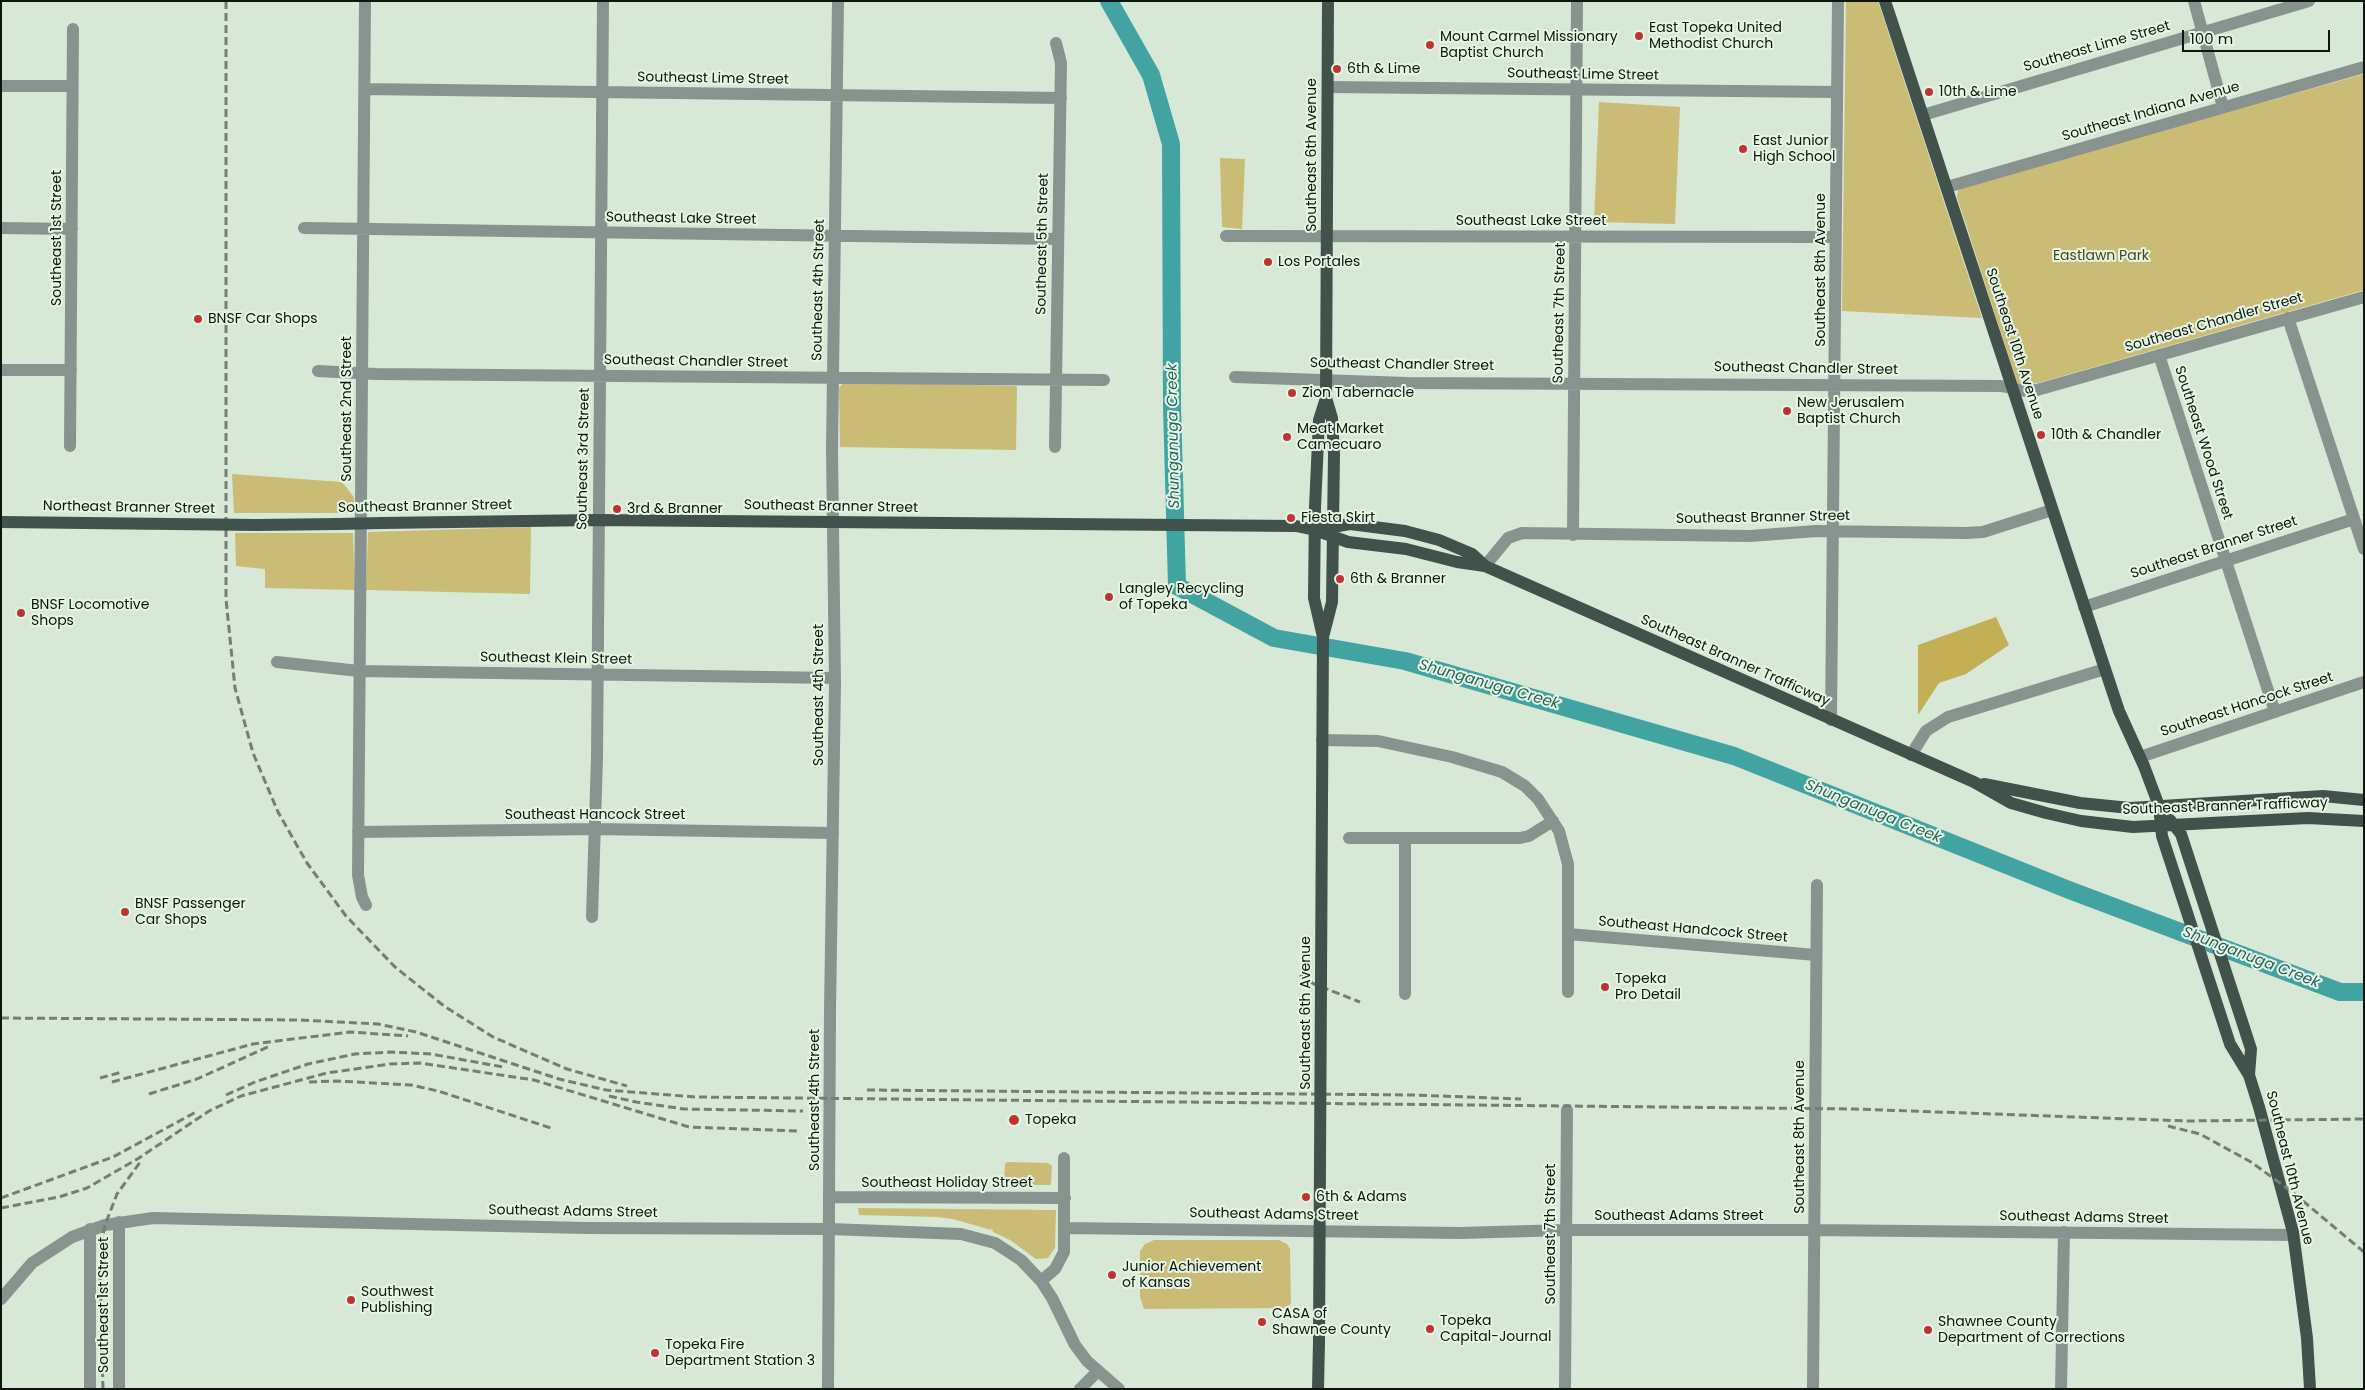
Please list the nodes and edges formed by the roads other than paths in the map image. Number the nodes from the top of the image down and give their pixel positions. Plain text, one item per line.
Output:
1 (365, 1) edge
2 (603, 1) edge
3 (838, 1) edge
4 (1328, 1) edge
5 (1577, 1) edge
6 (1838, 1) edge
7 (1885, 1) edge
8 (2194, 1) edge
9 (2309, 1) edge
10 (73, 29) dead end
11 (2202, 32) junction
12 (1056, 43) dead end
13 (2364, 67) edge
14 (1, 86) edge
15 (72, 86) junction
16 (1328, 87) junction
17 (365, 89) junction
18 (1577, 90) junction
19 (1837, 92) junction
20 (602, 93) junction
21 (836, 96) junction
22 (1060, 98) junction
23 (2223, 107) junction
24 (1923, 115) junction
25 (1947, 188) junction
26 (1, 228) edge
27 (304, 228) dead end
28 (363, 228) junction
29 (72, 229) junction
30 (600, 232) junction
31 (1226, 236) dead end
32 (1327, 236) junction
33 (1575, 236) junction
34 (834, 237) junction
35 (1836, 237) junction
36 (1058, 239) junction
37 (2364, 297) edge
38 (2288, 318) junction
39 (2158, 355) junction
40 (1, 370) edge
41 (71, 370) junction
42 (318, 371) dead end
43 (363, 374) junction
44 (600, 376) junction
45 (1235, 377) dead end
46 (833, 378) junction
47 (1056, 380) junction
48 (1104, 380) dead end
49 (1326, 380) junction
50 (1574, 383) junction
51 (1834, 384) junction
52 (2013, 389) junction
53 (1326, 398) junction
54 (70, 446) dead end
55 (1056, 447) dead end
56 (2052, 510) junction
57 (2354, 519) junction
58 (597, 520) junction
59 (1, 522) edge
60 (833, 522) junction
61 (256, 525) joint
62 (1315, 530) junction
63 (1833, 531) junction
64 (1333, 532) junction
65 (1573, 534) junction
66 (2364, 549) edge
67 (2226, 560) junction
68 (1485, 566) junction
69 (2084, 607) junction
70 (1323, 636) junction
71 (277, 662) dead end
72 (2105, 669) junction
73 (359, 671) junction
74 (596, 674) junction
75 (835, 678) junction
76 (2364, 682) edge
77 (2275, 712) junction
78 (1831, 720) junction
79 (1322, 740) junction
80 (1911, 755) junction
81 (2140, 757) junction
82 (1974, 782) junction
83 (2364, 800) edge
84 (2160, 806) junction
85 (1553, 821) junction
86 (2364, 821) edge
87 (2167, 825) junction
88 (596, 829) junction
89 (358, 832) junction
90 (833, 834) junction
91 (1349, 838) dead end
92 (1405, 838) junction
93 (1817, 885) dead end
94 (366, 905) dead end
95 (592, 916) dead end
96 (1568, 934) junction
97 (1816, 955) junction
98 (1568, 992) dead end
99 (1405, 994) dead end
100 (2249, 1075) junction
101 (1567, 1110) dead end
102 (1064, 1158) dead end
103 (830, 1197) junction
104 (1065, 1198) junction
105 (119, 1222) junction
106 (1065, 1228) junction
107 (90, 1229) junction
108 (830, 1229) junction
109 (1567, 1230) junction
110 (1814, 1230) junction
111 (2064, 1232) junction
112 (2294, 1235) junction
113 (1041, 1282) junction
114 (1, 1299) edge
115 (1097, 1372) junction
116 (90, 1389) edge
117 (119, 1389) edge
118 (828, 1389) edge
119 (1080, 1389) edge
120 (1119, 1389) edge
121 (1318, 1389) edge
122 (1565, 1389) edge
123 (1814, 1389) edge
124 (2061, 1389) edge
125 (2310, 1389) edge

1 - 17 street, Southeast 2nd Street
2 - 20 street, Southeast 3rd Street
3 - 21 street, Southeast 4th Street
4 - 16 main road, Southeast 6th Avenue
5 - 18 street, Southeast 7th Street
6 - 19 street, Southeast 8th Avenue
7 - 24 main road, Southeast 10th Avenue
8 - 11 street
9 - 11 street, Southeast Lime Street
10 - 15 street, Southeast 1st Street
11 - 23 street
11 - 24 street, Southeast Lime Street
12 - 22 street, Southeast 5th Street
13 - 23 street, Southeast Indiana Avenue
14 - 15 street
15 - 29 street, Southeast 1st Street
16 - 18 street, Southeast Lime Street
16 - 32 main road, Southeast 6th Avenue
17 - 20 street, Southeast Lime Street
17 - 28 street, Southeast 2nd Street
18 - 19 street, Southeast Lime Street
18 - 33 street, Southeast 7th Street
19 - 35 street, Southeast 8th Avenue
20 - 21 street, Southeast Lime Street
20 - 30 street, Southeast 3rd Street
21 - 22 street, Southeast Lime Street
21 - 34 street, Southeast 4th Street
22 - 36 street, Southeast 5th Street
23 - 25 street, Southeast Indiana Avenue
24 - 25 main road, Southeast 10th Avenue
25 - 52 main road, Southeast 10th Avenue
26 - 29 street
27 - 28 street, Southeast Lake Street
28 - 30 street, Southeast Lake Street
28 - 43 street, Southeast 2nd Street
29 - 41 street, Southeast 1st Street
30 - 34 street, Southeast Lake Street
30 - 44 street, Southeast 3rd Street
31 - 32 street, Southeast Lake Street
32 - 33 street, Southeast Lake Street
32 - 49 main road, Southeast 6th Avenue
33 - 35 street, Southeast Lake Street
33 - 50 street, Southeast 7th Street
34 - 36 street, Southeast Lake Street
34 - 46 street, Southeast 4th Street
35 - 51 street, Southeast 8th Avenue
36 - 47 street, Southeast 5th Street
37 - 38 street, Southeast Chandler Street
38 - 39 street, Southeast Chandler Street
38 - 57 street
39 - 52 street, Southeast Chandler Street
39 - 67 street, Southeast Wood Street
40 - 41 street
41 - 54 street, Southeast 1st Street
42 - 43 street, Southeast Chandler Street
43 - 44 street, Southeast Chandler Street
43 - 73 street, Southeast 2nd Street
44 - 46 street, Southeast Chandler Street
44 - 58 street, Southeast 3rd Street
45 - 49 street, Southeast Chandler Street
46 - 47 street, Southeast Chandler Street
46 - 60 street, Southeast 4th Street
47 - 48 street, Southeast Chandler Street
47 - 55 street, Southeast 5th Street
49 - 50 street, Southeast Chandler Street
49 - 53 main road, Southeast 6th Avenue
50 - 51 street, Southeast Chandler Street
50 - 65 street, Southeast 7th Street
51 - 52 street, Southeast Chandler Street
51 - 63 street, Southeast 8th Avenue
52 - 56 main road, Southeast 10th Avenue
53 - 62 main road, Southeast 6th Avenue
53 - 64 main road, Southeast 6th Avenue
56 - 63 street, Southeast Branner Street
56 - 69 main road, Southeast 10th Avenue
57 - 66 street
57 - 67 street, Southeast Branner Street
58 - 60 main road, Southeast Branner Street
58 - 61 main road, Southeast Branner Street, bridge
58 - 74 street, Southeast 3rd Street
59 - 61 main road, Northeast Branner Street, bridge
60 - 62 main road, Southeast Branner Street
60 - 75 street, Southeast 4th Street
62 - 64 main road, Southeast Branner Street
62 - 70 main road, Southeast 6th Avenue
63 - 65 street, Southeast Branner Street
63 - 78 street, Southeast 8th Avenue
64 - 68 main road, Southeast Branner Street
64 - 68 main road, Southeast Branner Street
64 - 70 main road, Southeast 6th Avenue
65 - 68 street, Southeast Branner Street
67 - 69 street, Southeast Branner Street
67 - 77 street, Southeast Wood Street
68 - 78 main road, Southeast Branner Trafficway
69 - 72 main road, Southeast 10th Avenue
70 - 79 main road, Southeast 6th Avenue
71 - 73 street, Southeast Klein Street
72 - 80 street
72 - 81 main road, Southeast 10th Avenue
73 - 74 street, Southeast Klein Street
73 - 89 street, Southeast 2nd Street
74 - 75 street, Southeast Klein Street
74 - 88 street, Southeast 3rd Street
75 - 90 street, Southeast 4th Street
76 - 77 street, Southeast Hancock Street
77 - 81 street, Southeast Hancock Street
78 - 80 main road, Southeast Branner Trafficway
79 - 85 street
79 - 121 main road, Southeast 6th Avenue, bridge
80 - 82 main road, Southeast Branner Trafficway
81 - 84 main road, Southeast 10th Avenue
82 - 84 main road, Southeast Branner Trafficway
82 - 87 main road, Southeast Branner Trafficway
83 - 84 main road, Southeast Branner Trafficway
84 - 87 main road, Southeast 10th Avenue
85 - 92 street
85 - 96 street
86 - 87 main road, Southeast Branner Trafficway
87 - 100 main road, Southeast 10th Avenue
87 - 100 main road, Southeast 10th Avenue
88 - 89 street, Southeast Hancock Street
88 - 90 street, Southeast Hancock Street
88 - 95 street, Southeast 3rd Street
89 - 94 street, Southeast 2nd Street
90 - 103 street, Southeast 4th Street
91 - 92 street
92 - 99 street
93 - 97 street, Southeast 8th Avenue
96 - 97 street, Southeast Handcock Street
96 - 98 street
97 - 110 street, Southeast 8th Avenue
100 - 112 main road, Southeast 10th Avenue
101 - 109 street, Southeast 7th Street
102 - 104 street
103 - 104 street, Southeast Holiday Street
103 - 108 street, Southeast 4th Street
104 - 106 street
105 - 107 street, Southeast Adams Street
105 - 108 street, Southeast Adams Street
105 - 117 street, Southeast 1st Street
106 - 109 street, Southeast Adams Street
106 - 113 street
107 - 114 street, Southeast Adams Street
107 - 116 street, Southeast 1st Street
108 - 113 street, Southeast Adams Street
108 - 118 street, Southeast 4th Street
109 - 110 street, Southeast Adams Street
109 - 122 street, Southeast 7th Street
110 - 111 street, Southeast Adams Street
110 - 123 street, Southeast 8th Avenue
111 - 112 street, Southeast Adams Street
111 - 124 street
112 - 125 main road, Southeast 10th Avenue
113 - 115 street
115 - 119 street
115 - 120 street

